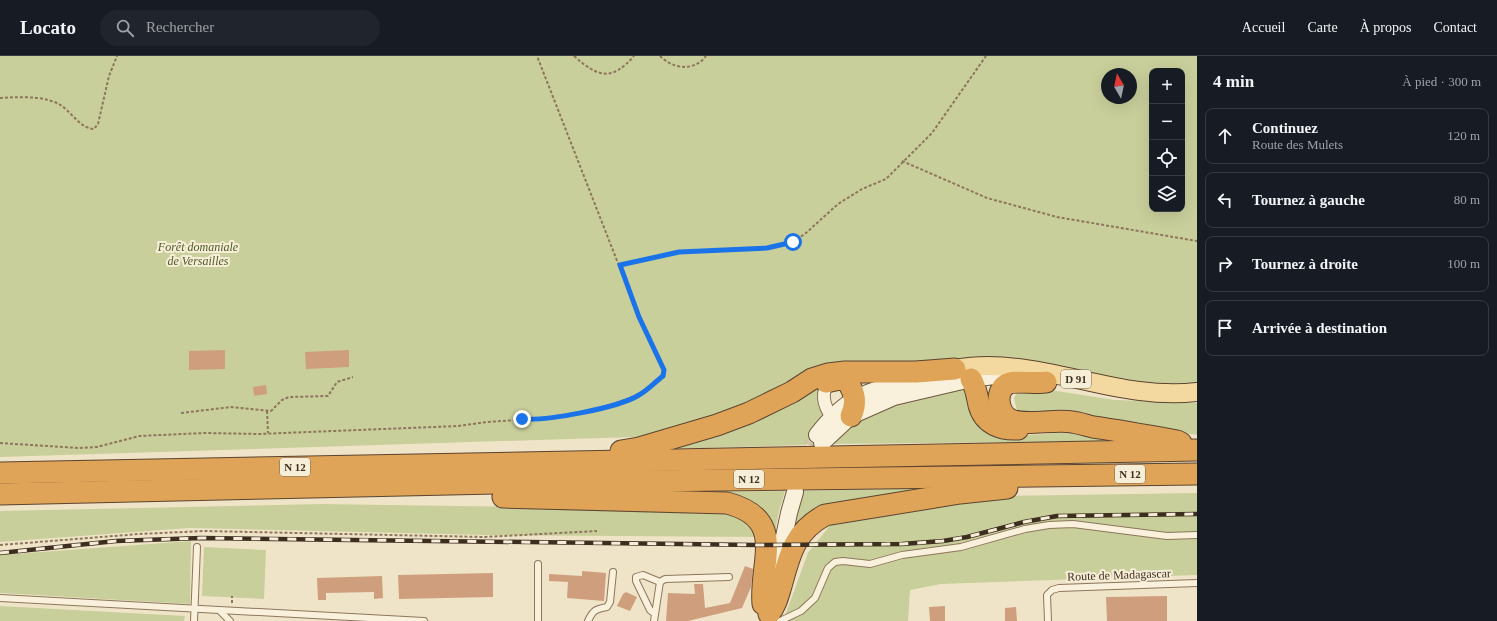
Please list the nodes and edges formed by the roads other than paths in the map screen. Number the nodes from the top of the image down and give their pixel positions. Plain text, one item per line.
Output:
1 (963, 374) junction
2 (831, 380) junction
3 (1046, 382) junction
4 (792, 392) junction
5 (1197, 392) edge
6 (1197, 400) edge
7 (846, 410) junction
8 (1090, 426) junction
9 (817, 443) tunnel mouth
10 (1195, 450) edge
11 (589, 462) junction
12 (0, 473) edge
13 (1197, 474) edge
14 (1064, 475) junction
15 (435, 484) junction
16 (791, 492) dead end
17 (0, 494) edge
18 (1197, 535) edge
19 (197, 547) dead end
20 (538, 564) dead end
21 (614, 572) dead end
22 (729, 577) dead end
23 (660, 582) junction
24 (1197, 583) edge
25 (0, 598) edge
26 (194, 610) junction
27 (220, 611) junction
28 (654, 613) junction
29 (768, 616) edge
30 (194, 621) edge
31 (230, 621) edge
32 (424, 621) edge
33 (538, 621) edge
34 (588, 621) edge
35 (654, 621) edge
36 (1048, 621) edge

1 - 3 main road, D 91
1 - 4 highway
1 - 5 main road, D 91
1 - 7 main road, D 91
1 - 8 highway
2 - 4 highway
2 - 7 highway
2 - 7 street
3 - 6 main road, D 91
3 - 8 highway
4 - 11 highway
7 - 9 main road, D 91
8 - 10 highway
10 - 11 highway, N 12
11 - 12 highway, N 12
13 - 14 highway, N 12
14 - 15 highway, N 12
14 - 29 highway
15 - 17 highway, N 12
15 - 29 highway
16 - 29 main road
18 - 29 lane
19 - 26 lane
20 - 33 lane
21 - 34 lane
22 - 23 lane
23 - 28 lane
23 - 28 lane
24 - 36 lane, Route de Madagascar
25 - 26 lane
26 - 27 lane
26 - 30 lane
27 - 31 lane
27 - 32 lane
28 - 35 lane

